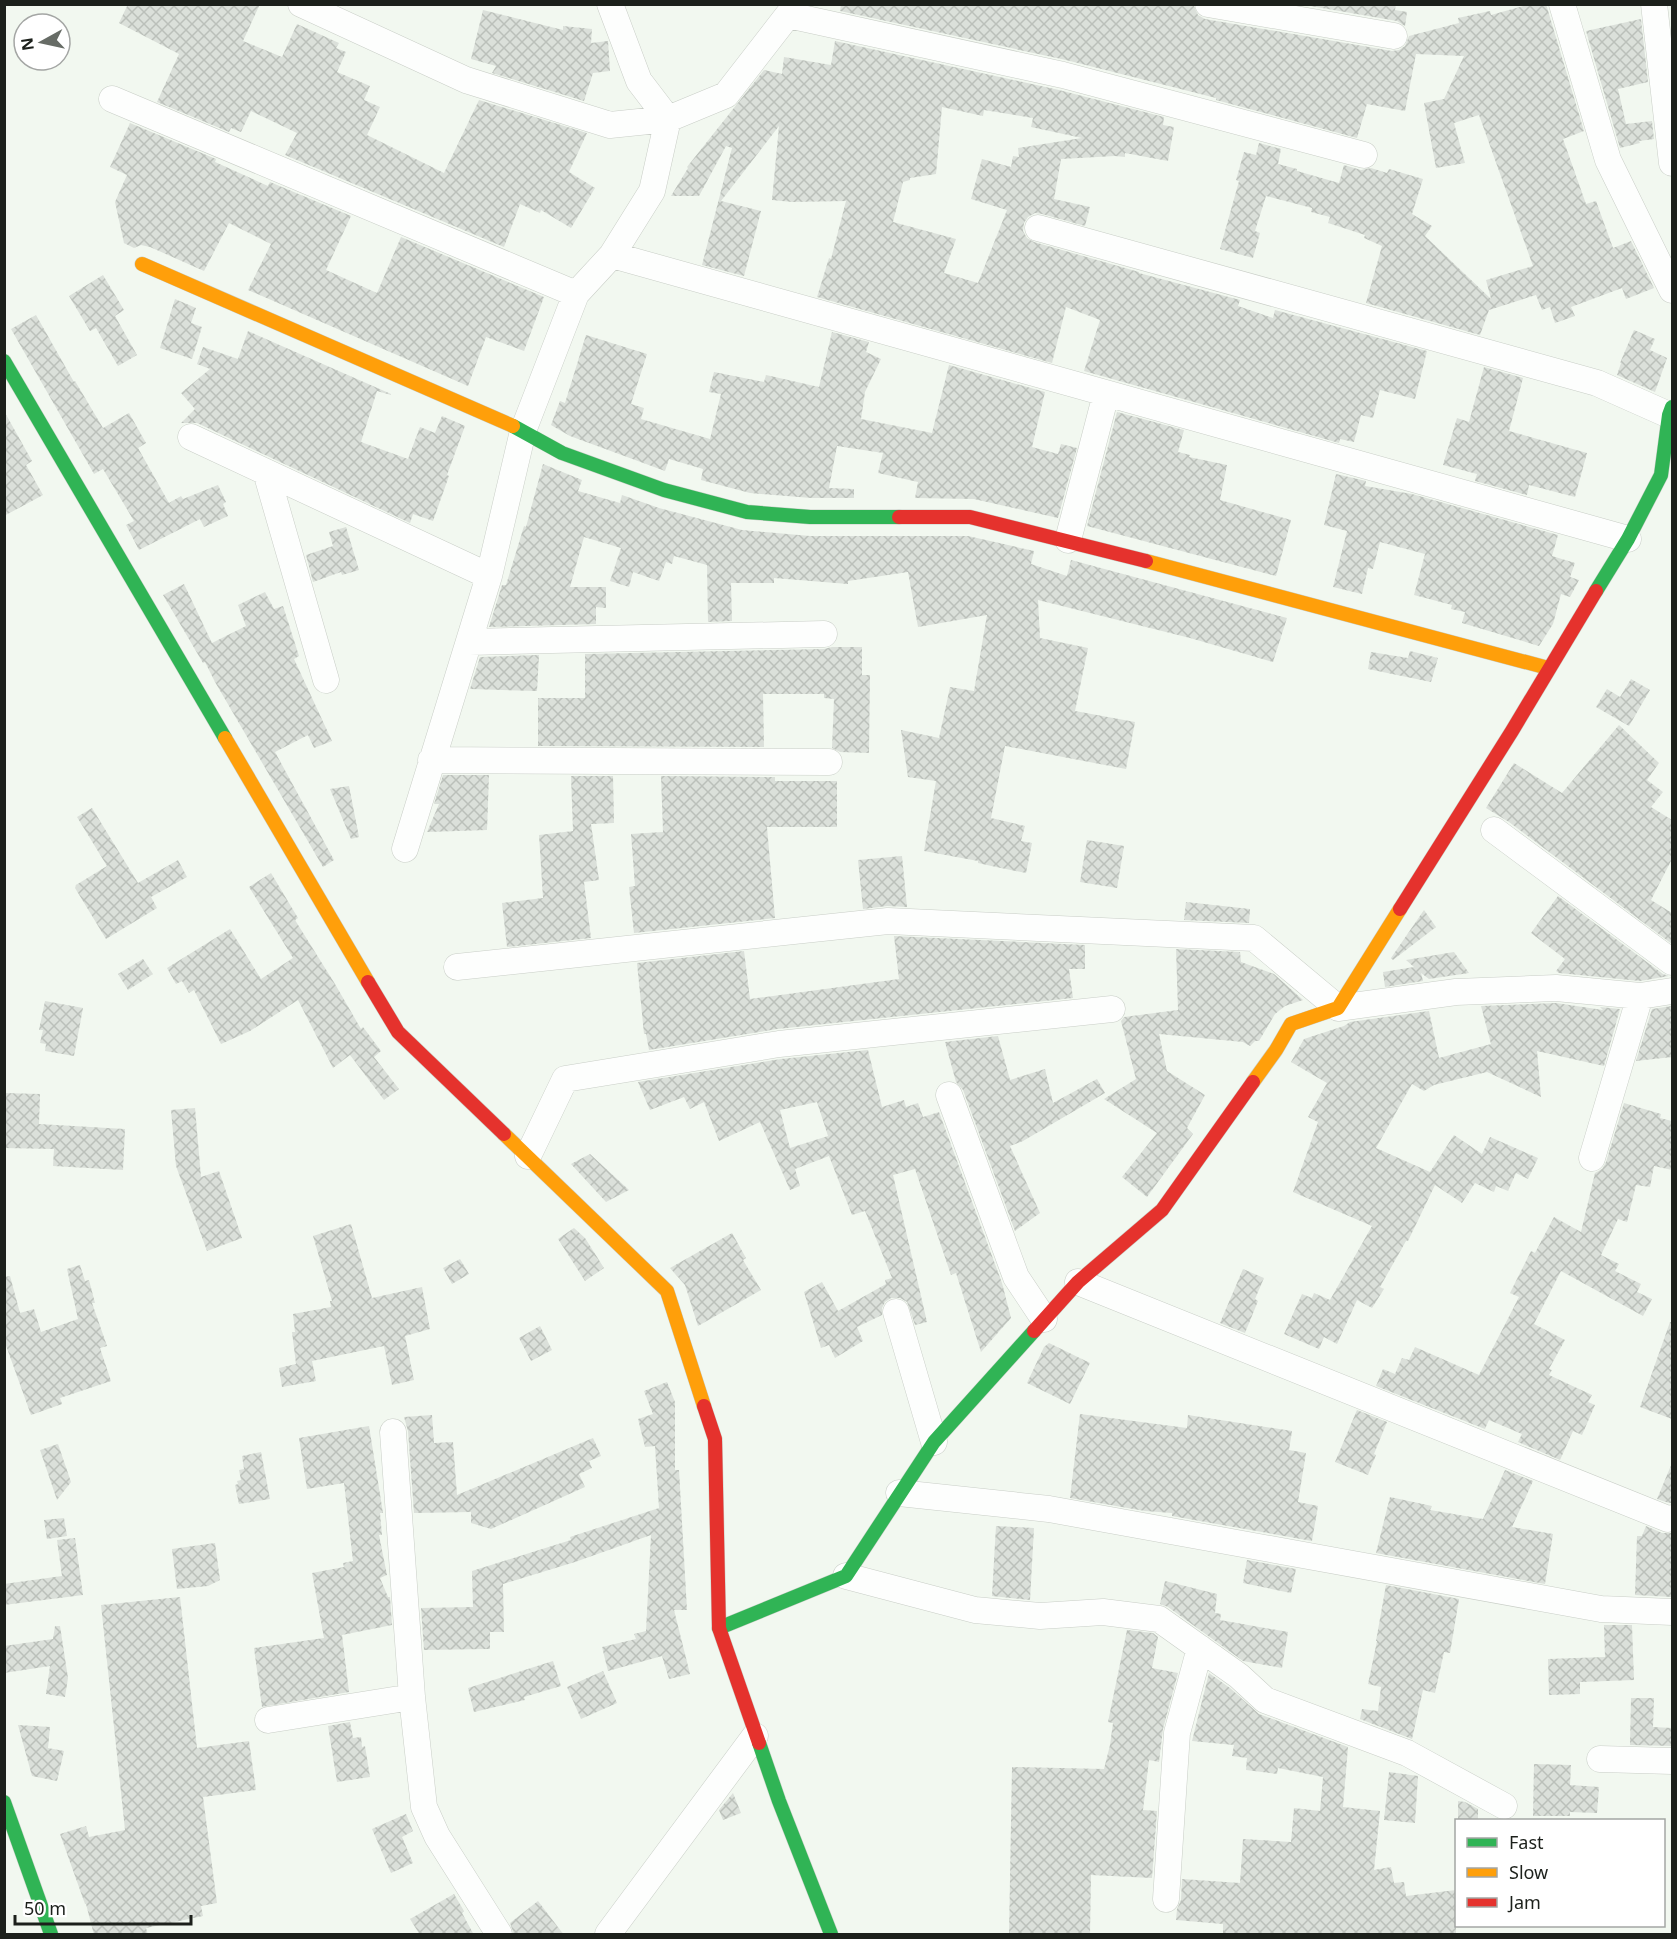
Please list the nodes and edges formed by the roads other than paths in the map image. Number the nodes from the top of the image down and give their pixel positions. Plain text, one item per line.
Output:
1 (301, 4) edge
2 (610, 4) edge
3 (1208, 4) edge
4 (1562, 4) edge
5 (1654, 4) edge
6 (1394, 36) dead end
7 (112, 99) dead end
8 (668, 119) junction
9 (1364, 155) dead end
10 (1672, 163) edge
11 (1038, 228) dead end
12 (612, 255) junction
13 (142, 264) dead end
14 (1672, 290) edge
15 (576, 294) junction
16 (4, 361) edge
17 (1106, 394) junction
18 (1671, 414) edge
19 (523, 431) junction
20 (190, 437) dead end
21 (266, 472) junction
22 (1628, 538) junction
23 (1068, 540) junction
24 (489, 576) junction
25 (824, 634) dead end
26 (469, 642) junction
27 (1548, 668) junction
28 (326, 680) dead end
29 (431, 760) junction
30 (829, 762) dead end
31 (1494, 830) dead end
32 (405, 849) dead end
33 (1672, 962) edge
34 (457, 967) dead end
35 (1672, 991) edge
36 (1640, 996) junction
37 (1338, 1008) junction
38 (1112, 1009) dead end
39 (949, 1095) dead end
40 (528, 1156) junction
41 (1592, 1158) dead end
42 (1078, 1282) junction
43 (896, 1312) dead end
44 (1044, 1319) junction
45 (393, 1432) dead end
46 (934, 1442) junction
47 (899, 1492) junction
48 (1672, 1518) edge
49 (846, 1576) junction
50 (1672, 1612) edge
51 (719, 1629) junction
52 (1200, 1648) junction
53 (412, 1697) junction
54 (268, 1720) dead end
55 (755, 1736) junction
56 (1600, 1759) dead end
57 (1672, 1761) edge
58 (4, 1802) edge
59 (1504, 1806) dead end
60 (1166, 1899) dead end
61 (51, 1935) edge
62 (500, 1935) edge
63 (608, 1935) edge
64 (831, 1935) edge

1 - 8 street
2 - 8 street
3 - 6 street
4 - 14 street
5 - 10 street
7 - 15 street
8 - 9 street
8 - 12 street
11 - 18 street
12 - 15 street
12 - 17 street
13 - 19 street
15 - 19 street
16 - 40 street
17 - 22 street
17 - 23 street
18 - 22 street
19 - 23 street
19 - 24 street
20 - 21 street
21 - 24 street
21 - 28 street
22 - 27 street
23 - 27 street
24 - 26 street
25 - 26 street
26 - 29 street
27 - 37 street
29 - 30 street
29 - 32 street
31 - 33 street
34 - 37 street
35 - 36 street
36 - 37 street
36 - 41 street
37 - 42 street
38 - 40 street
39 - 44 street
40 - 51 street
42 - 44 street
42 - 48 street
43 - 46 street
44 - 46 street
45 - 53 street
46 - 47 street
47 - 49 street
47 - 50 street
49 - 51 street
49 - 52 street
51 - 55 street
52 - 59 street
52 - 60 street
53 - 54 street
53 - 62 street
55 - 63 street
55 - 64 street
56 - 57 street
58 - 61 street

